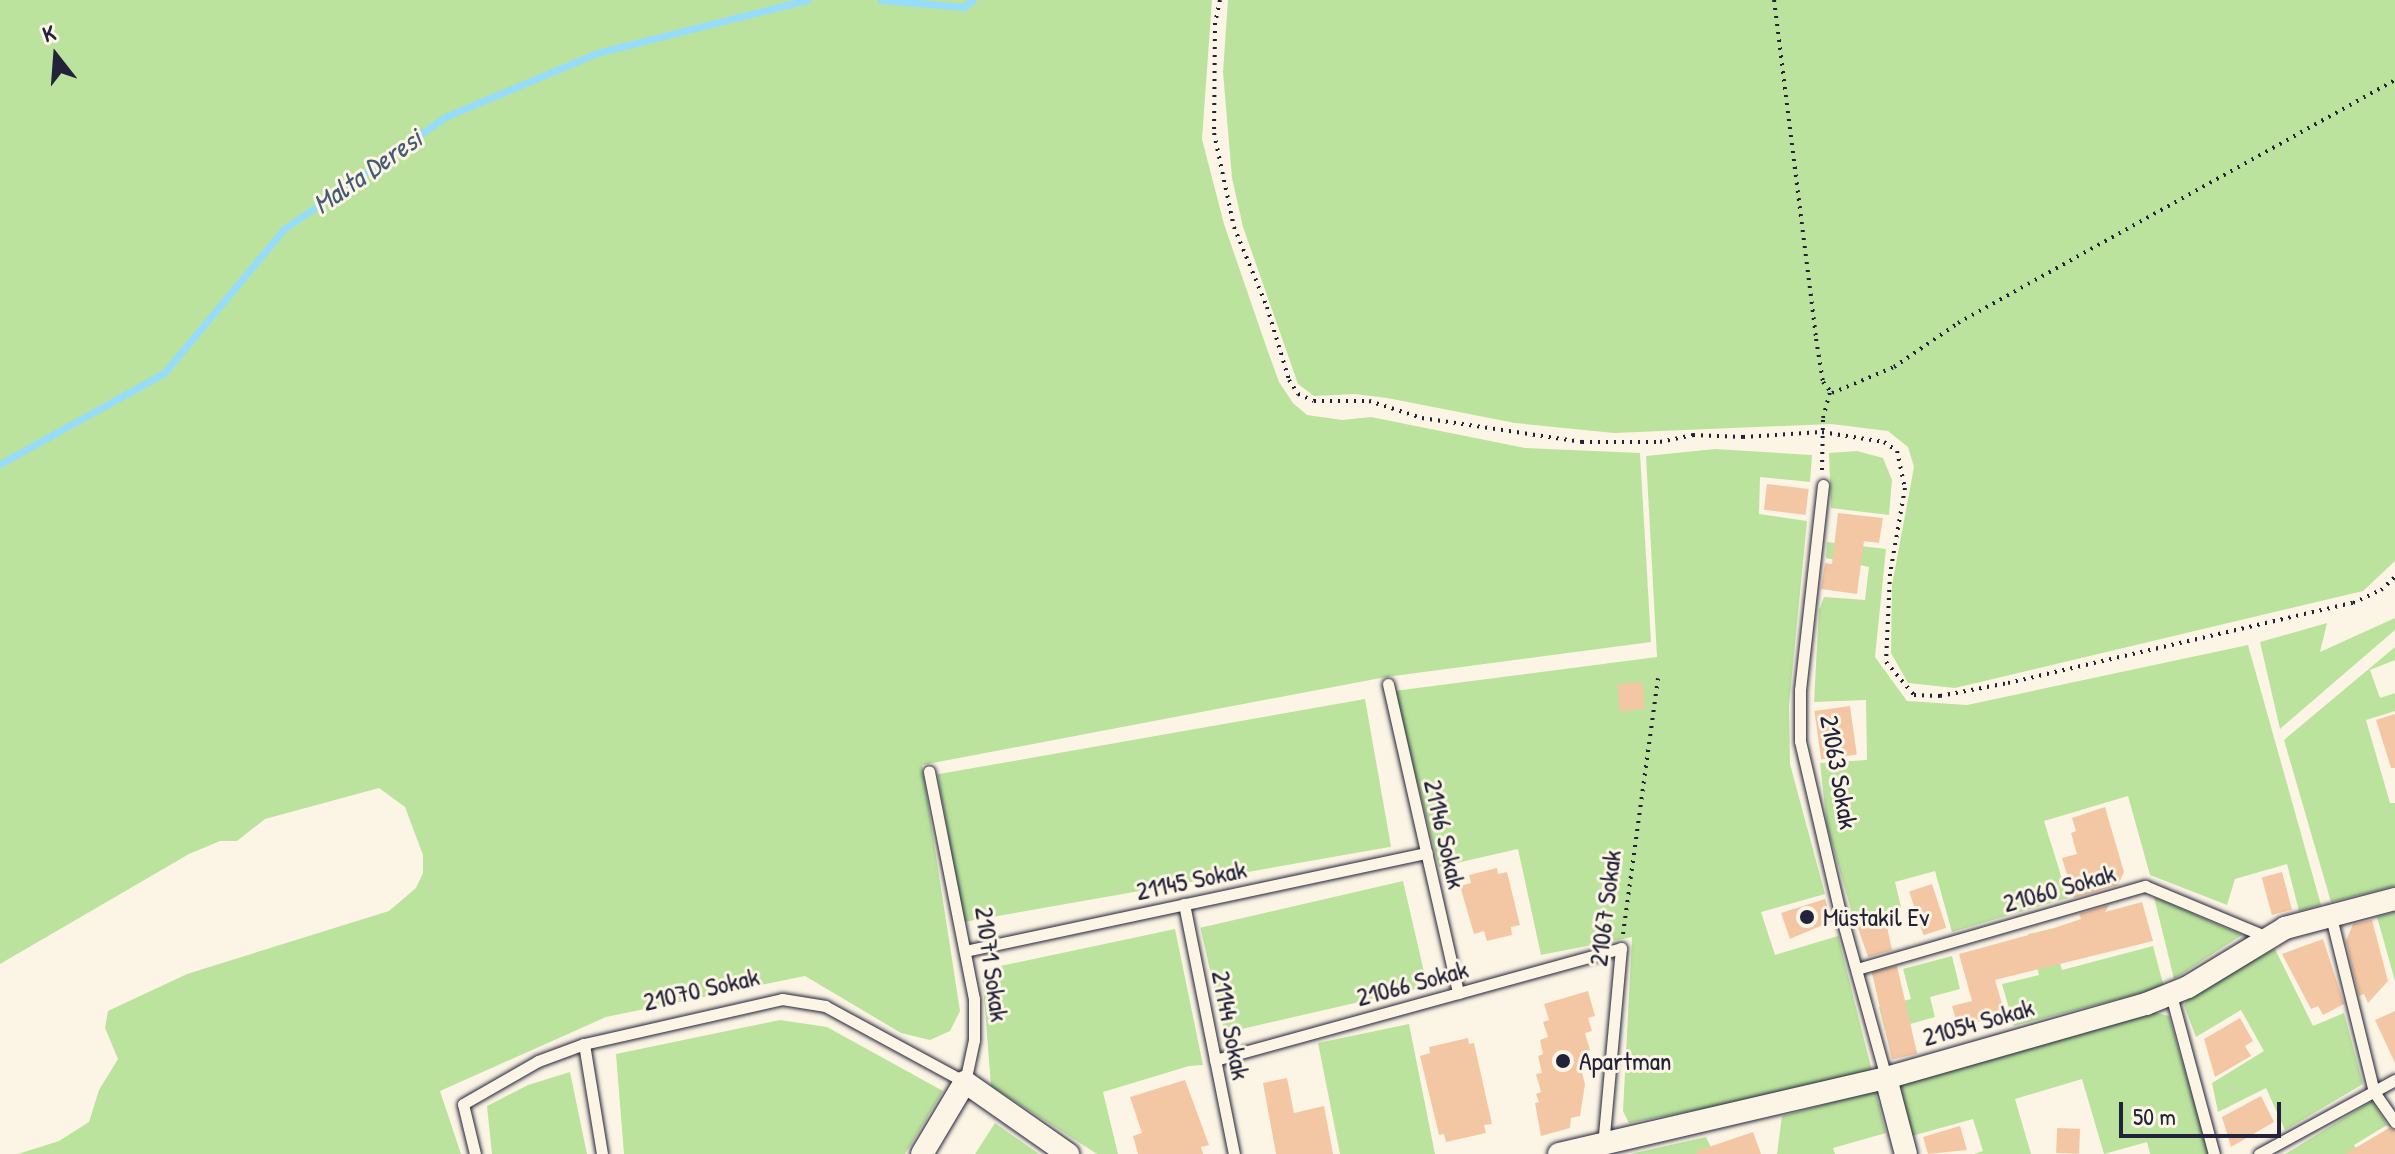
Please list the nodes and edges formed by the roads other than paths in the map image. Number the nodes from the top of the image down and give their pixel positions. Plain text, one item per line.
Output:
1 (1823, 485) road end
2 (1388, 684) dead end
3 (929, 771) dead end
4 (1427, 853) junction
5 (2395, 899) edge
6 (1184, 904) junction
7 (2331, 917) junction
8 (2267, 937) junction
9 (1621, 948) joint
10 (965, 951) junction
11 (1857, 969) junction
12 (1458, 993) junction
13 (2171, 995) junction
14 (584, 1044) junction
15 (1215, 1060) junction
16 (1886, 1078) junction
17 (2395, 1080) edge
18 (965, 1082) junction
19 (2374, 1092) junction
20 (2395, 1122) edge
21 (1603, 1144) junction
22 (475, 1154) edge
23 (602, 1154) edge
24 (922, 1154) edge
25 (1068, 1154) edge
26 (1234, 1154) edge
27 (1559, 1154) edge
28 (1906, 1154) edge
29 (2214, 1154) edge
30 (2259, 1154) edge

1 - 11 lane, 21063 Sokak
2 - 4 lane, 21146 Sokak
3 - 10 lane, 21071 Sokak
4 - 6 lane, 21145 Sokak
4 - 12 lane, 21146 Sokak
5 - 7 street, 21054 Sokak
6 - 10 lane, 21145 Sokak
6 - 15 lane, 21144 Sokak
7 - 8 street, 21054 Sokak
7 - 19 lane
8 - 11 lane, 21060 Sokak
8 - 13 street, 21054 Sokak
9 - 12 lane, 21066 Sokak
9 - 21 lane, 21067 Sokak
10 - 18 lane, 21071 Sokak
11 - 16 lane, 21063 Sokak
12 - 15 lane, 21066 Sokak
13 - 16 street, 21054 Sokak
13 - 29 lane
14 - 18 lane, 21070 Sokak
14 - 22 lane, 21070 Sokak
14 - 23 lane
15 - 26 lane, 21144 Sokak
16 - 21 street, 21054 Sokak
16 - 28 street, 21063 Sokak
17 - 19 lane
18 - 24 street, 21071 Sokak
18 - 25 street, 21070 Sokak
19 - 20 lane
19 - 30 lane
21 - 27 street, 21054 Sokak

